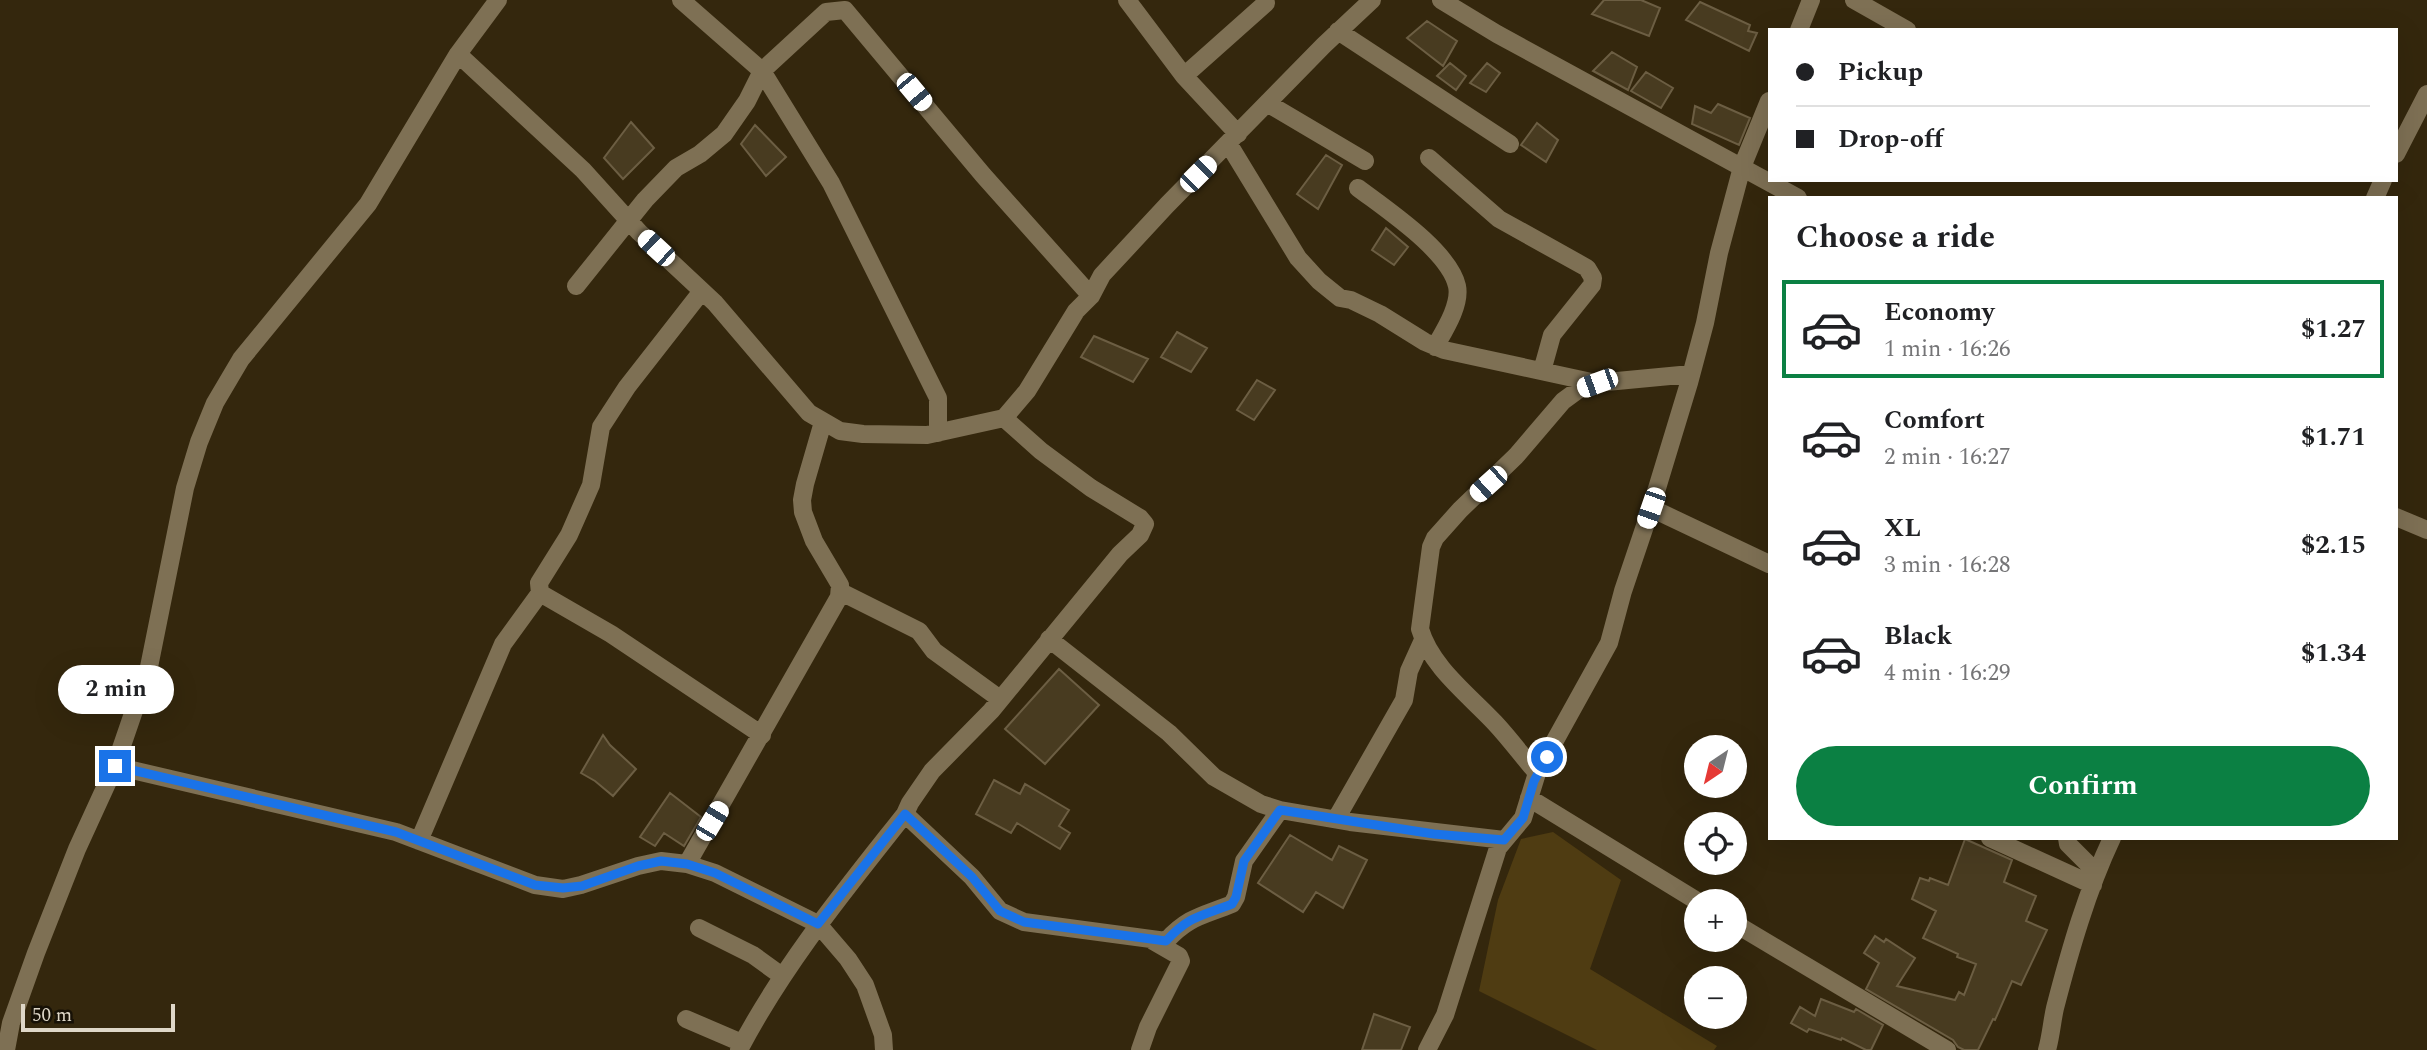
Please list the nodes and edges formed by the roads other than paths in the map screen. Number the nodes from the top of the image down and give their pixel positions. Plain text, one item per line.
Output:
1 (498, 0) edge
2 (681, 0) edge
3 (1127, 0) edge
4 (1372, 0) edge
5 (1441, 0) edge
6 (1811, 0) edge
7 (1854, 0) edge
8 (1266, 3) dead end
9 (1800, 28) edge
10 (1903, 28) edge
11 (1338, 31) junction
12 (458, 54) junction
13 (762, 71) junction
14 (1184, 76) junction
15 (2427, 94) edge
16 (1268, 103) junction
17 (1768, 103) edge
18 (1233, 139) junction
19 (1510, 144) dead end
20 (2398, 150) edge
21 (1429, 158) dead end
22 (1365, 161) dead end
23 (1742, 167) junction
24 (1768, 181) edge
25 (1769, 182) edge
26 (1358, 188) dead end
27 (1794, 196) edge
28 (628, 219) junction
29 (576, 286) dead end
30 (702, 291) junction
31 (1091, 296) junction
32 (1436, 347) junction
33 (1542, 371) junction
34 (1691, 374) junction
35 (1597, 383) junction
36 (1004, 418) junction
37 (823, 422) junction
38 (938, 433) junction
39 (1651, 508) junction
40 (2398, 518) edge
41 (2427, 530) edge
42 (1768, 564) edge
43 (841, 592) junction
44 (540, 593) junction
45 (1049, 639) junction
46 (1423, 640) junction
47 (1000, 699) junction
48 (762, 735) junction
49 (115, 766) junction
50 (1537, 773) junction
51 (1529, 798) junction
52 (1280, 810) junction
53 (905, 814) junction
54 (1336, 819) junction
55 (1504, 840) junction
56 (1995, 840) edge
57 (2067, 840) edge
58 (2111, 840) edge
59 (419, 841) junction
60 (687, 864) junction
61 (2094, 878) junction
62 (1684, 893) edge
63 (818, 924) junction
64 (699, 928) dead end
65 (1747, 931) edge
66 (1152, 940) junction
67 (782, 976) junction
68 (686, 1019) dead end
69 (741, 1046) edge
70 (6, 1050) edge
71 (884, 1050) edge
72 (1140, 1050) edge
73 (1427, 1050) edge
74 (1947, 1050) edge
75 (2047, 1050) edge

1 - 12 street
2 - 13 street
3 - 14 street
4 - 11 street
5 - 23 street
6 - 9 street
7 - 10 street
8 - 14 street
11 - 16 street
11 - 19 street
12 - 28 street
12 - 49 street
13 - 28 street
13 - 31 street
13 - 38 street
14 - 18 street
15 - 20 street
16 - 18 street
16 - 22 street
17 - 23 street
18 - 31 street
18 - 32 street
21 - 33 street
23 - 24 street
23 - 34 street
25 - 27 street
26 - 32 street
28 - 29 street
28 - 30 street
30 - 37 street
30 - 44 street
31 - 36 street
32 - 33 street
33 - 35 street
34 - 35 street
34 - 39 street
35 - 46 street
36 - 38 street
36 - 45 street
37 - 38 street
37 - 43 street
39 - 42 street
39 - 50 street
40 - 41 street
43 - 47 street
43 - 48 street
44 - 48 street
44 - 59 street
45 - 47 street
45 - 52 street
46 - 50 street
46 - 54 street
47 - 53 street
48 - 60 street
49 - 59 street
49 - 70 street
50 - 51 street
51 - 55 street
51 - 62 street
52 - 54 street
52 - 66 street
53 - 63 street
53 - 66 street
54 - 55 street
55 - 73 street
56 - 61 street
57 - 61 street
58 - 61 street
59 - 60 street
60 - 63 street
61 - 75 street
63 - 67 street
63 - 71 street
64 - 67 street
65 - 74 street
66 - 72 street
67 - 69 street
68 - 69 street

